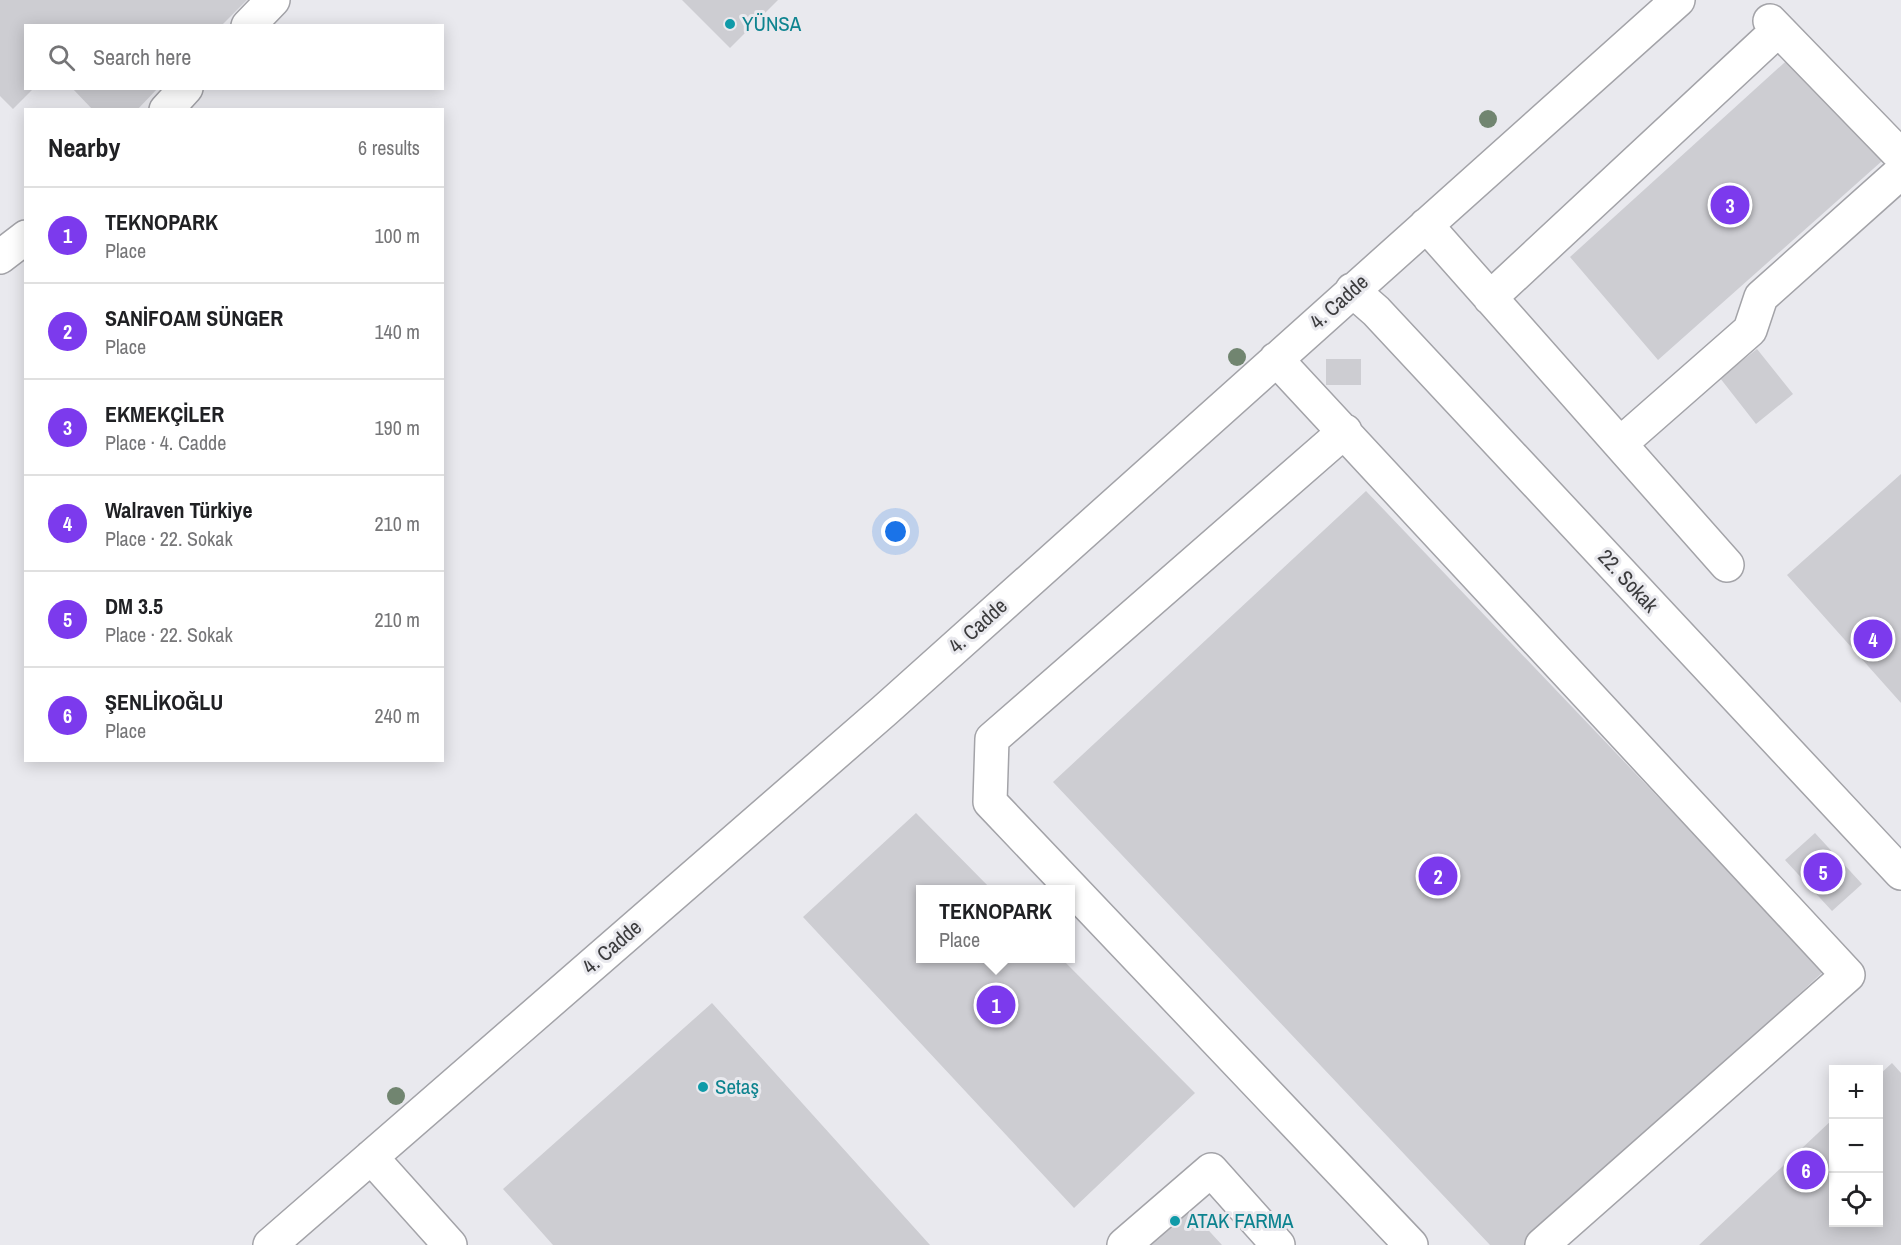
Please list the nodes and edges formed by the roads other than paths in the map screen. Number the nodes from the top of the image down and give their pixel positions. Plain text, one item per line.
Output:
1 (273, 0) edge
2 (1678, 0) edge
3 (250, 24) edge
4 (184, 90) edge
5 (168, 108) edge
6 (1901, 156) edge
7 (1901, 172) edge
8 (1426, 225) junction
9 (24, 239) edge
10 (0, 257) edge
11 (1352, 290) junction
12 (1490, 298) junction
13 (1276, 359) junction
14 (1345, 431) junction
15 (1620, 444) junction
16 (1727, 565) dead end
17 (1901, 873) edge
18 (1069, 885) edge
19 (1075, 891) edge
20 (371, 1157) junction
21 (270, 1245) edge
22 (450, 1245) edge
23 (1124, 1245) edge
24 (1278, 1245) edge
25 (1411, 1245) edge
26 (1542, 1245) edge

1 - 3 street
2 - 8 street, 4. Cadde
4 - 5 street
6 - 12 street
7 - 15 street
8 - 11 street, 4. Cadde
8 - 12 street
9 - 10 street
11 - 13 street, 4. Cadde
11 - 17 street, 22. Sokak
12 - 15 street
13 - 14 street
13 - 20 street, 4. Cadde
14 - 18 street
14 - 26 street
15 - 16 street
19 - 25 street
20 - 21 street, 4. Cadde
20 - 22 street
23 - 24 street

